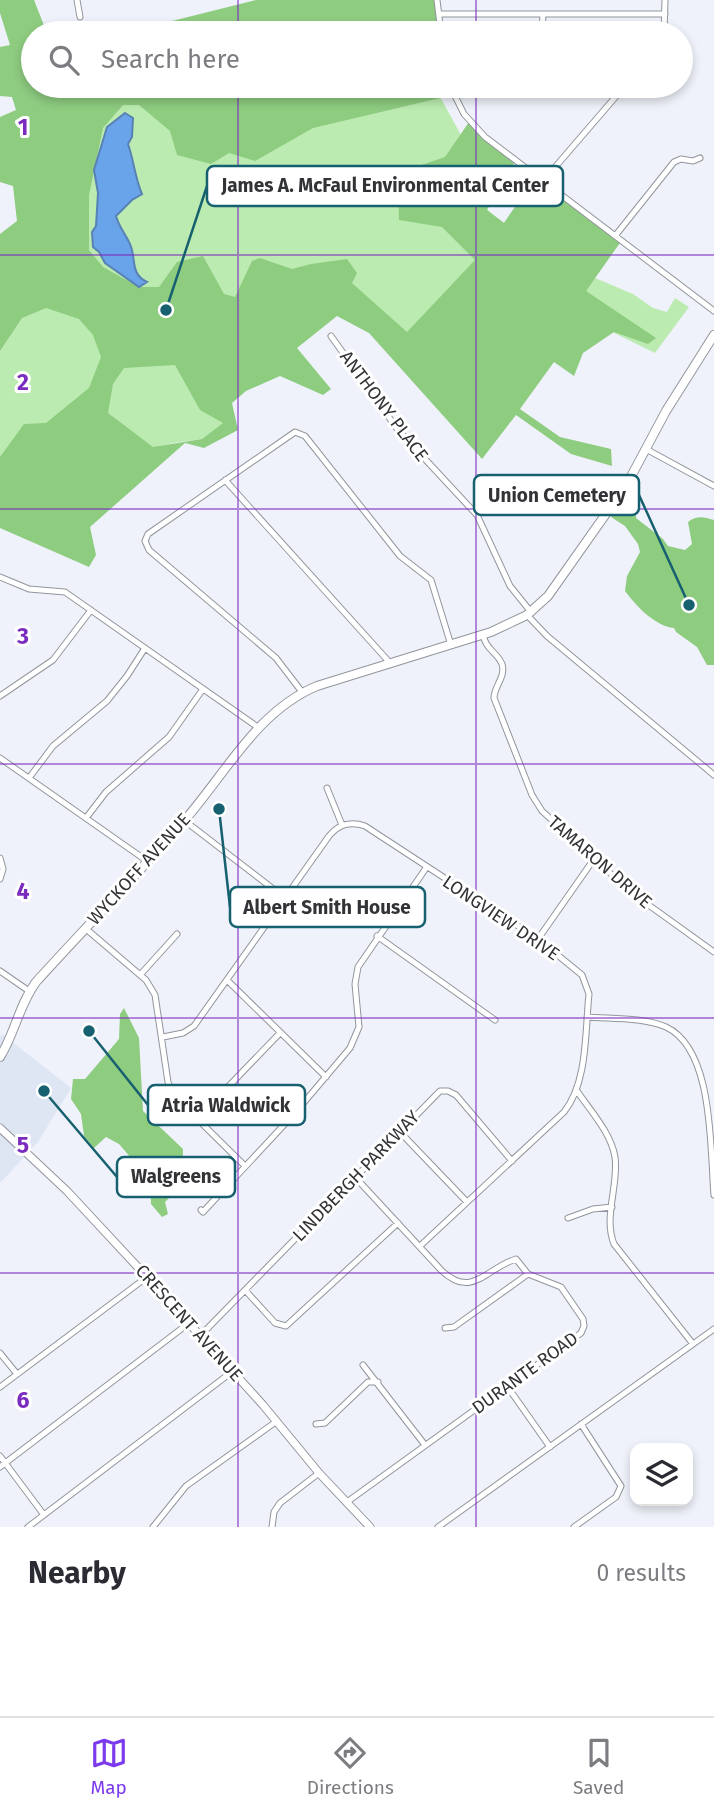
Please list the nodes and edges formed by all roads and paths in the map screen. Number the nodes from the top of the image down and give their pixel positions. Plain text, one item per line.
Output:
1 (77, 0) edge
2 (437, 0) edge
3 (665, 0) edge
4 (439, 14) junction
5 (542, 14) junction
6 (665, 14) junction
7 (80, 16) dead end
8 (440, 21) edge
9 (542, 21) edge
10 (665, 21) edge
11 (456, 98) edge
12 (615, 98) edge
13 (700, 158) dead end
14 (544, 180) junction
15 (615, 236) junction
16 (714, 311) edge
17 (714, 334) edge
18 (331, 336) dead end
19 (646, 449) junction
20 (225, 480) junction
21 (714, 486) edge
22 (0, 577) edge
23 (91, 610) junction
24 (529, 614) junction
25 (483, 634) junction
26 (451, 645) junction
27 (145, 648) junction
28 (391, 664) junction
29 (203, 688) junction
30 (302, 692) junction
31 (0, 696) edge
32 (259, 728) junction
33 (0, 758) edge
34 (714, 775) edge
35 (29, 778) junction
36 (327, 788) dead end
37 (86, 818) junction
38 (185, 821) junction
39 (342, 825) junction
40 (0, 858) edge
41 (594, 859) junction
42 (147, 861) junction
43 (426, 868) junction
44 (0, 879) edge
45 (285, 898) junction
46 (85, 928) junction
47 (177, 934) dead end
48 (377, 936) junction
49 (538, 939) junction
50 (714, 952) edge
51 (0, 971) edge
52 (140, 975) junction
53 (227, 980) junction
54 (29, 991) junction
55 (587, 1017) junction
56 (495, 1020) dead end
57 (281, 1033) junction
58 (163, 1037) junction
59 (0, 1057) edge
60 (326, 1077) junction
61 (705, 1088) junction
62 (714, 1088) edge
63 (577, 1091) junction
64 (197, 1120) junction
65 (0, 1128) edge
66 (399, 1131) junction
67 (512, 1161) junction
68 (245, 1166) junction
69 (355, 1177) junction
70 (714, 1195) edge
71 (467, 1202) junction
72 (612, 1207) junction
73 (201, 1210) dead end
74 (568, 1218) dead end
75 (398, 1223) junction
76 (420, 1246) junction
77 (528, 1274) junction
78 (147, 1277) junction
79 (245, 1290) junction
80 (189, 1323) junction
81 (445, 1328) dead end
82 (714, 1329) edge
83 (201, 1335) junction
84 (694, 1343) junction
85 (0, 1353) edge
86 (363, 1365) dead end
87 (233, 1371) junction
88 (17, 1374) junction
89 (377, 1382) junction
90 (507, 1386) junction
91 (0, 1387) edge
92 (276, 1421) junction
93 (316, 1424) dead end
94 (581, 1424) junction
95 (425, 1445) junction
96 (550, 1447) junction
97 (0, 1456) edge
98 (3, 1465) edge
99 (319, 1473) junction
100 (346, 1502) junction
101 (44, 1516) junction
102 (28, 1527) edge
103 (153, 1527) edge
104 (272, 1527) edge
105 (370, 1527) edge
106 (438, 1527) edge
107 (574, 1527) edge

1 - 7 street
2 - 4 street
3 - 6 street
4 - 5 street
4 - 8 street
5 - 6 street
5 - 9 street
6 - 10 street
11 - 14 street
12 - 14 street
13 - 15 street
14 - 15 street
15 - 16 street
17 - 19 main road
18 - 24 street, ANTHONY PLACE
19 - 21 street
19 - 24 main road
20 - 26 street
20 - 28 street
20 - 30 street
22 - 23 street
23 - 27 street
23 - 31 street
24 - 25 main road, WYCKOFF AVENUE
24 - 34 street, ANTHONY PLACE
25 - 26 main road, WYCKOFF AVENUE
25 - 41 street, TAMARON DRIVE
26 - 28 main road, WYCKOFF AVENUE
27 - 29 street
27 - 35 street
28 - 30 main road, WYCKOFF AVENUE
29 - 32 street
29 - 37 street
30 - 32 main road, WYCKOFF AVENUE
32 - 38 main road, WYCKOFF AVENUE
33 - 35 street
35 - 37 street
36 - 39 street
37 - 42 street
38 - 42 main road, WYCKOFF AVENUE
38 - 45 street
39 - 43 street, LONGVIEW DRIVE
39 - 45 street
40 - 44 street
41 - 49 street
41 - 50 street, TAMARON DRIVE
42 - 46 main road, WYCKOFF AVENUE
43 - 48 street
43 - 49 street, LONGVIEW DRIVE
45 - 53 street
46 - 52 street
46 - 54 main road, WYCKOFF AVENUE
47 - 52 street
48 - 56 street
48 - 60 street
49 - 55 street, LONGVIEW DRIVE
51 - 54 street
52 - 58 street
53 - 57 street
53 - 58 street
54 - 59 main road, WYCKOFF AVENUE
55 - 61 street
55 - 63 street, LONGVIEW DRIVE
57 - 60 street
57 - 64 street
58 - 64 street
60 - 68 street
61 - 62 street
61 - 70 street
63 - 67 street, LONGVIEW DRIVE
63 - 72 street
64 - 68 street
65 - 78 main road, CRESCENT AVENUE
66 - 67 street, LINDBERGH PARKWAY
66 - 69 street, LINDBERGH PARKWAY
66 - 71 street
67 - 71 street, LONGVIEW DRIVE
68 - 73 street
69 - 75 street
69 - 79 street, LINDBERGH PARKWAY
71 - 76 street, LONGVIEW DRIVE
72 - 74 street
72 - 84 street
75 - 76 street
75 - 79 street
76 - 77 street, DURANTE ROAD
77 - 81 street
77 - 90 street, DURANTE ROAD
78 - 80 main road, CRESCENT AVENUE
78 - 88 street
79 - 83 street, LINDBERGH PARKWAY
80 - 83 main road, CRESCENT AVENUE
80 - 98 street
82 - 84 street
83 - 87 main road, CRESCENT AVENUE
84 - 94 street
85 - 88 street
86 - 89 street
87 - 92 main road, CRESCENT AVENUE
87 - 101 street
88 - 91 street
89 - 93 street
89 - 95 street
90 - 95 street, DURANTE ROAD
90 - 96 street
92 - 99 main road, CRESCENT AVENUE
92 - 103 street
94 - 96 street
94 - 107 street
95 - 100 street, DURANTE ROAD
96 - 106 street
97 - 98 street
98 - 101 street
99 - 100 main road, CRESCENT AVENUE
99 - 104 street
100 - 105 main road, CRESCENT AVENUE
101 - 102 street

